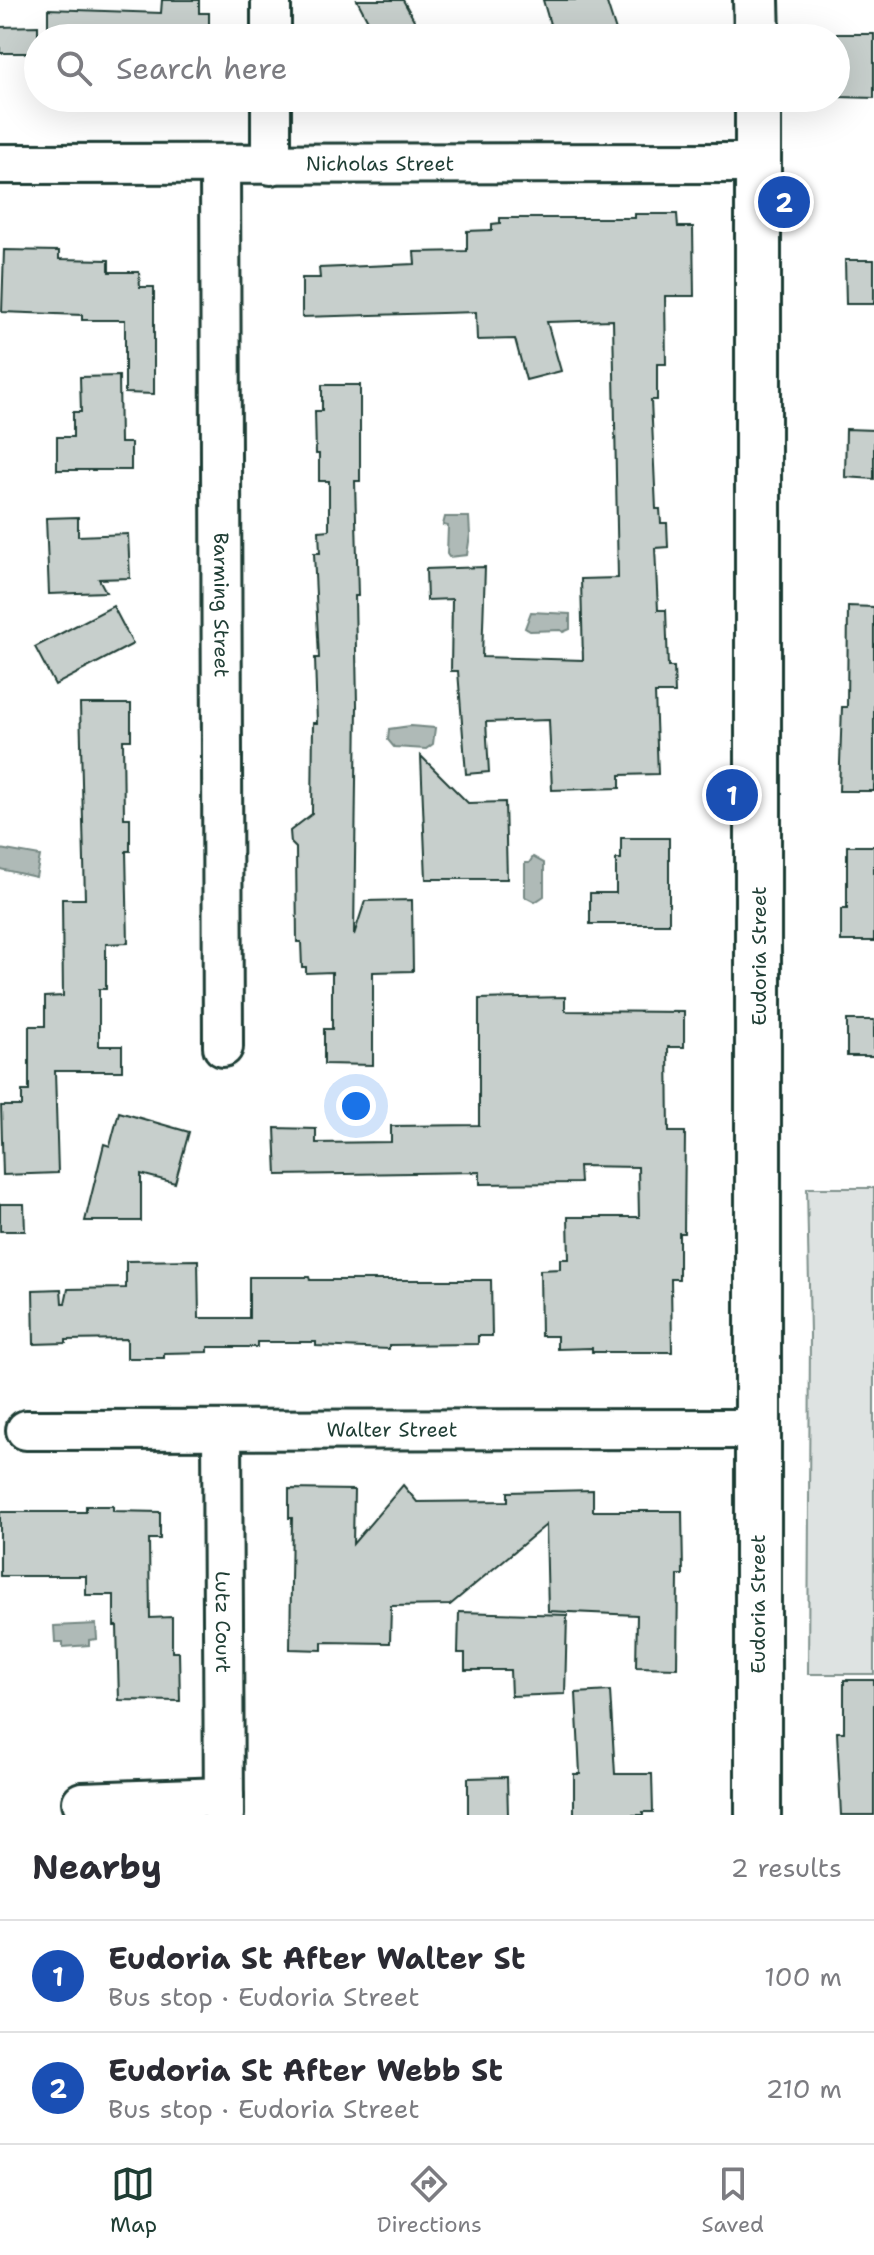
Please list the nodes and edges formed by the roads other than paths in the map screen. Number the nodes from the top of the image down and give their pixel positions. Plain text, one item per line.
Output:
1 (271, 0) edge
2 (756, 0) edge
3 (271, 24) edge
4 (757, 24) edge
5 (271, 112) edge
6 (758, 112) edge
7 (758, 163) junction
8 (0, 164) edge
9 (220, 165) junction
10 (271, 165) junction
11 (223, 1047) dead end
12 (758, 1429) junction
13 (26, 1430) dead end
14 (222, 1430) junction
15 (82, 1802) dead end
16 (224, 1806) edge
17 (758, 1815) edge

1 - 3 street
2 - 4 main road
5 - 10 street
6 - 7 main road, Eudoria Street
7 - 10 street, Nicholas Street
7 - 12 main road, Eudoria Street
8 - 9 street, Nicholas Street
9 - 10 street, Nicholas Street
9 - 11 street, Barming Street
12 - 14 street, Walter Street
12 - 17 main road, Eudoria Street
13 - 14 street, Walter Street
14 - 16 street, Lutz Court
15 - 16 street

